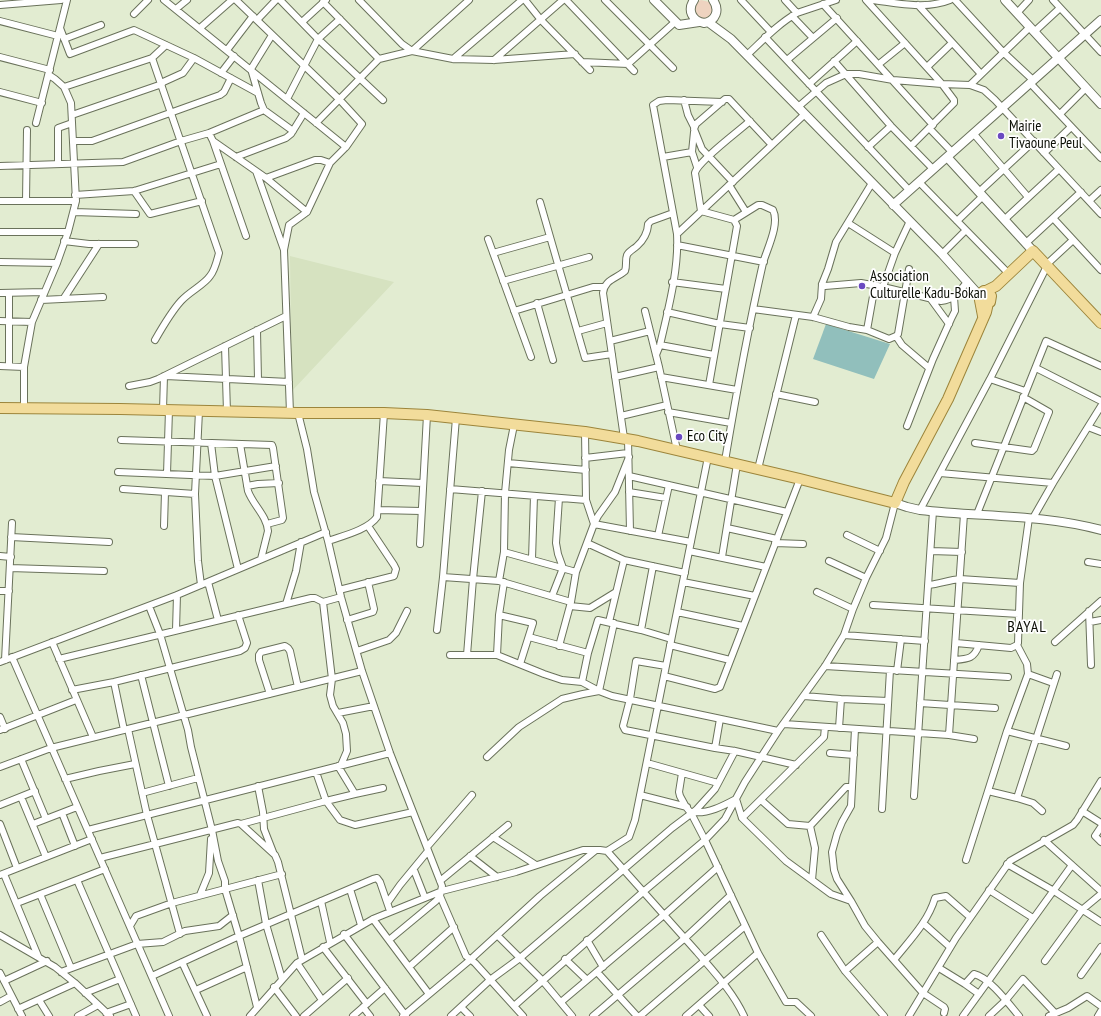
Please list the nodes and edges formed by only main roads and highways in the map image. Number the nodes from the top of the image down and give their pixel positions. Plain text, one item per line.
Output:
1 (1101, 323) edge
2 (0, 408) edge
3 (904, 482) junction
4 (882, 499) junction

1 - 3 main road
2 - 4 main road
3 - 4 main road
3 - 4 main road

